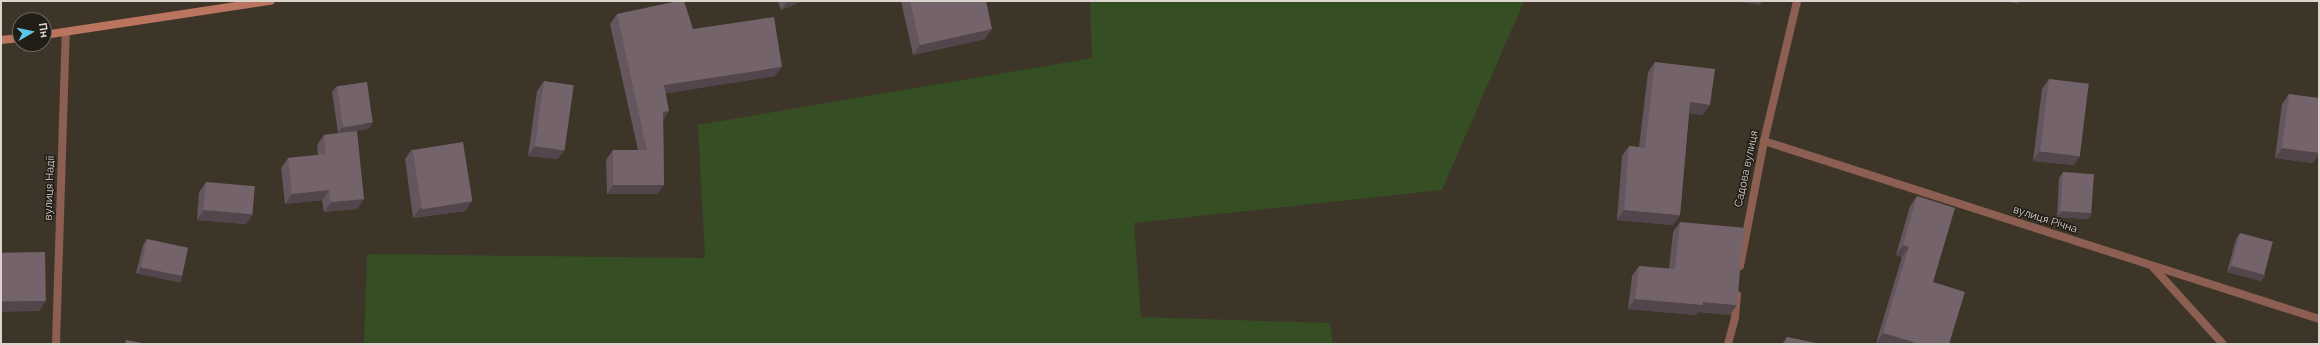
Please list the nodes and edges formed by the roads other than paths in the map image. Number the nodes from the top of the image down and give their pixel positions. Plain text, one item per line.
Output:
1 (270, 1) edge
2 (1797, 1) edge
3 (66, 32) junction
4 (52, 34) edge
5 (12, 39) edge
6 (1, 40) edge
7 (1764, 141) junction
8 (2151, 265) junction
9 (1739, 274) edge
10 (1738, 288) edge
11 (2319, 318) edge
12 (56, 344) edge
13 (1728, 344) edge
14 (2223, 344) edge

1 - 3 street
2 - 7 street, Садова вулиця
3 - 4 street
3 - 12 street, вулиця Надії
5 - 6 street
7 - 8 street, вулиця Річна
7 - 9 street, Садова вулиця
8 - 11 street, вулиця Річна
8 - 14 street
10 - 13 street

